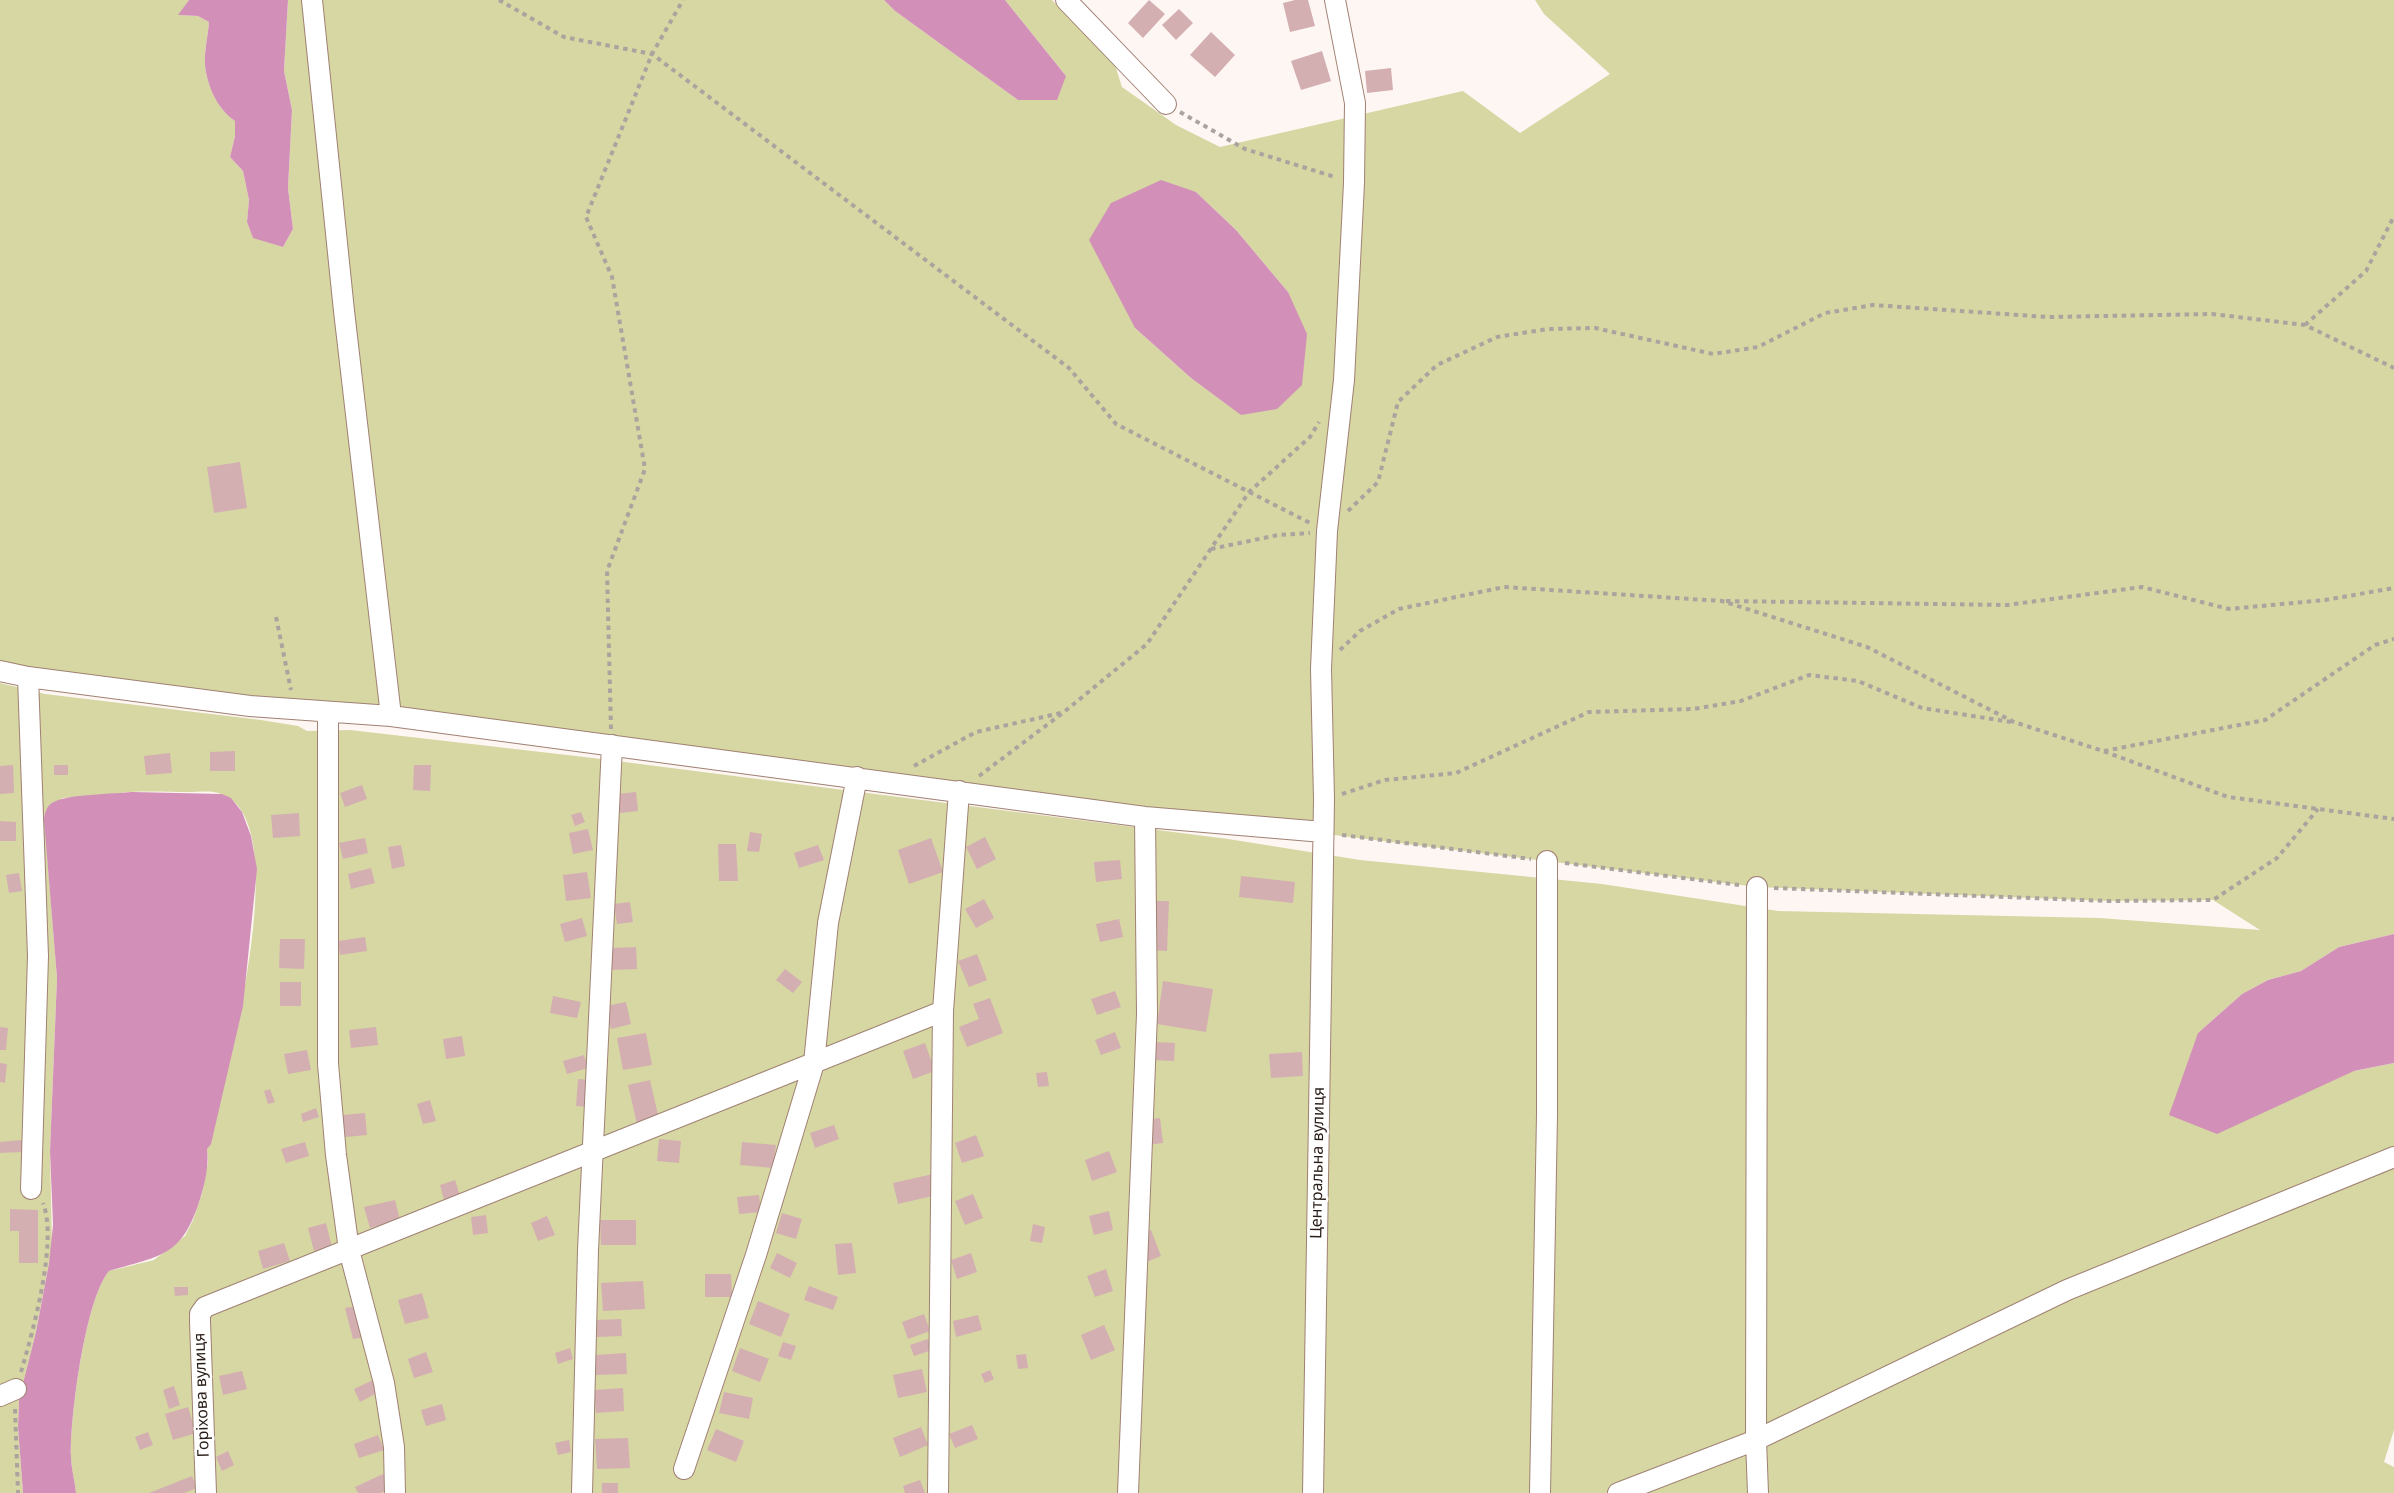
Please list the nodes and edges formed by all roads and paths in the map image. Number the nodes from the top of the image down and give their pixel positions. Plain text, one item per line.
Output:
1 (312, 0) edge
2 (499, 0) edge
3 (683, 0) edge
4 (1066, 0) edge
5 (1335, 0) edge
6 (652, 54) junction
7 (1166, 104) joint
8 (1354, 183) junction
9 (2394, 216) edge
10 (2305, 325) junction
11 (2394, 368) edge
12 (1322, 418) dead end
13 (1249, 492) junction
14 (1327, 531) junction
15 (1211, 549) junction
16 (2394, 588) edge
17 (1722, 601) junction
18 (276, 617) dead end
19 (2394, 639) edge
20 (1321, 669) junction
21 (0, 671) edge
22 (28, 676) junction
23 (295, 710) junction
24 (1064, 712) junction
25 (328, 713) junction
26 (392, 716) junction
27 (2014, 722) junction
28 (612, 745) junction
29 (2103, 752) junction
30 (857, 777) junction
31 (886, 782) junction
32 (959, 791) junction
33 (1324, 799) junction
34 (2318, 809) junction
35 (1145, 817) junction
36 (2394, 819) edge
37 (1323, 832) junction
38 (1547, 861) dead end
39 (1757, 887) dead end
40 (2213, 900) dead end
41 (943, 1011) junction
42 (814, 1063) junction
43 (593, 1152) junction
44 (2394, 1157) edge
45 (31, 1189) joint
46 (349, 1250) junction
47 (8, 1392) edge
48 (1756, 1440) junction
49 (684, 1470) dead end
50 (18, 1493) edge
51 (206, 1493) edge
52 (395, 1493) edge
53 (582, 1493) edge
54 (938, 1493) edge
55 (1128, 1493) edge
56 (1313, 1493) edge
57 (1540, 1493) edge
58 (1617, 1493) edge
59 (1758, 1493) edge

1 - 26 street
2 - 6 path
3 - 6 path
4 - 7 street
5 - 8 street, Центральна вулиця
6 - 13 path
6 - 28 path
7 - 8 path
8 - 14 street, Центральна вулиця
9 - 10 path
10 - 11 path
10 - 14 path
12 - 13 path
13 - 14 path
13 - 15 path
14 - 15 path
14 - 20 street, Центральна вулиця
15 - 24 path
16 - 17 path
17 - 20 path
17 - 27 path
18 - 23 path
19 - 29 path
20 - 33 street, Центральна вулиця
21 - 22 street
22 - 23 street
22 - 45 street
23 - 25 street
24 - 31 path
24 - 32 path
25 - 26 street
25 - 46 street
26 - 28 street
27 - 29 path
27 - 33 path
28 - 30 street
28 - 43 street
29 - 34 path
30 - 31 street
30 - 42 street
31 - 32 street
32 - 35 street
32 - 41 street
33 - 37 street, Центральна вулиця
34 - 36 path
34 - 40 path
35 - 37 street
35 - 55 street
37 - 56 street, Центральна вулиця
38 - 57 street
39 - 48 street
41 - 42 street
41 - 54 street
42 - 43 street
42 - 49 street
43 - 46 street
43 - 53 street
44 - 48 street
45 - 47 path
46 - 51 street, Горіхова вулиця
46 - 52 street
47 - 50 path
48 - 58 street
48 - 59 street

